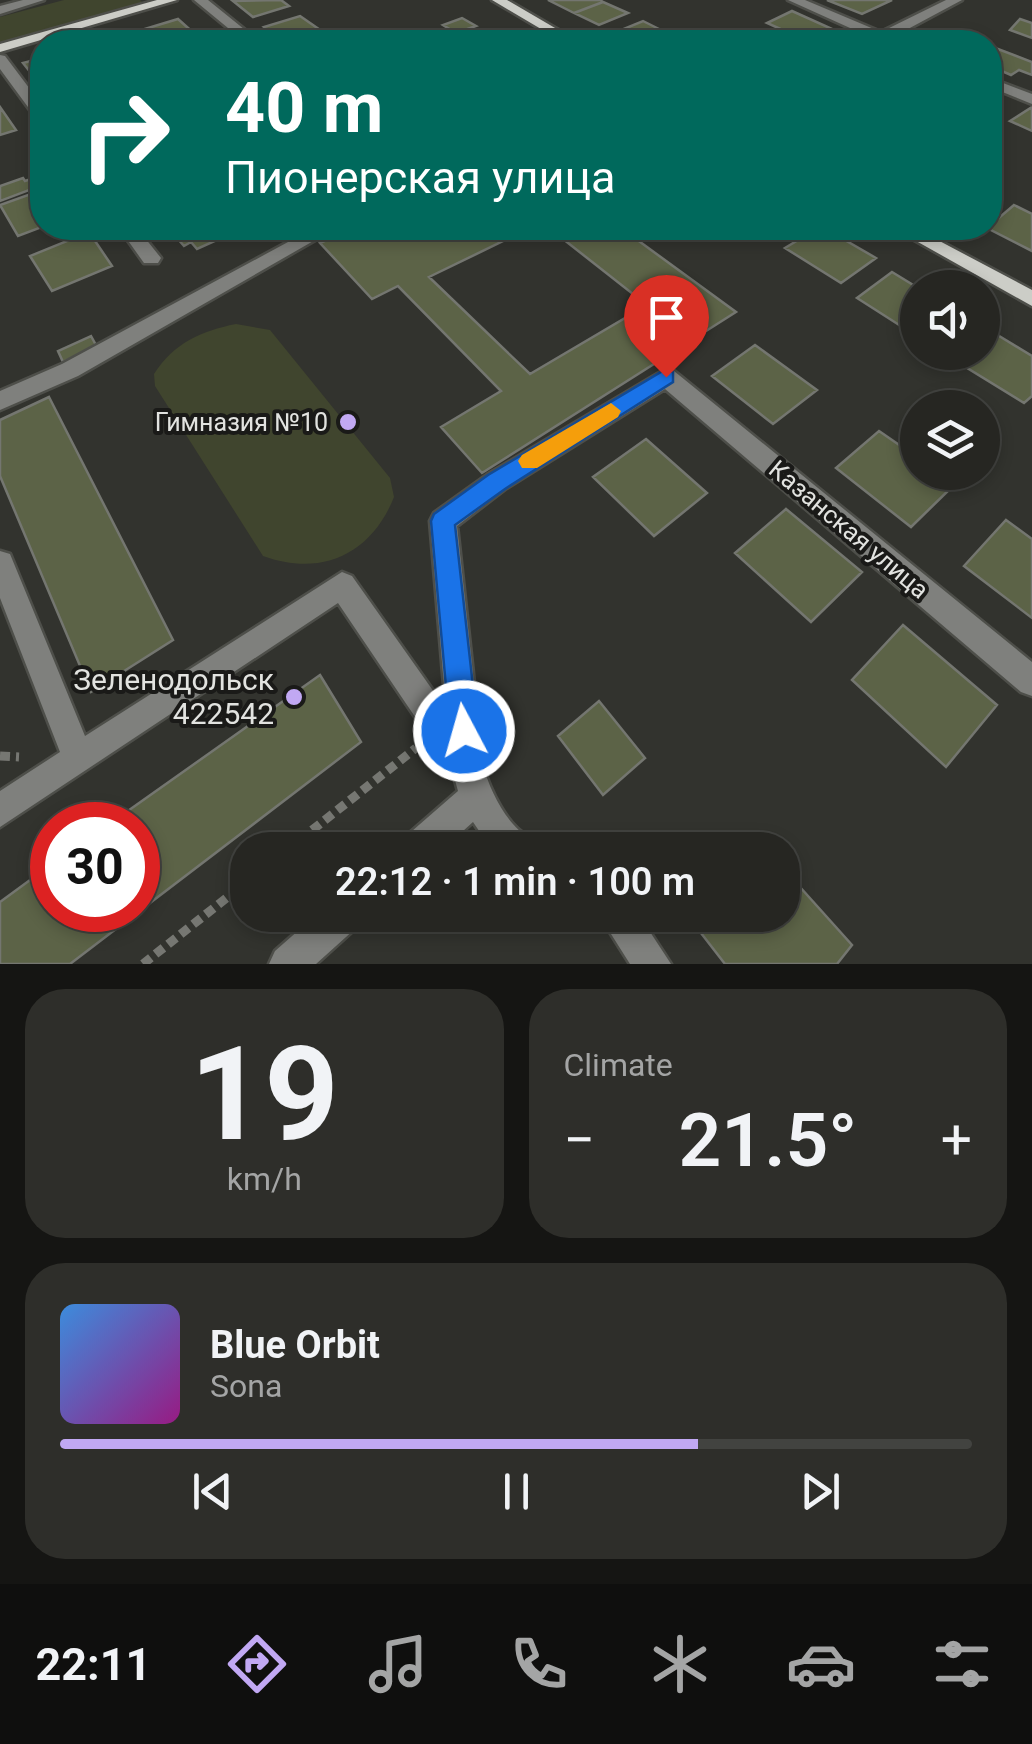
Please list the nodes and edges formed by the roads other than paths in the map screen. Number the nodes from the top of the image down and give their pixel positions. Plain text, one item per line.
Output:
1 (38, 0) edge
2 (171, 0) edge
3 (200, 0) edge
4 (498, 0) edge
5 (794, 0) edge
6 (956, 0) edge
7 (0, 10) edge
8 (64, 30) edge
9 (238, 30) edge
10 (551, 30) edge
11 (858, 30) edge
12 (902, 30) edge
13 (30, 40) edge
14 (0, 48) edge
15 (0, 59) edge
16 (1002, 87) edge
17 (30, 99) edge
18 (1032, 100) edge
19 (137, 240) edge
20 (305, 240) edge
21 (924, 240) edge
22 (151, 258) dead end
23 (1032, 299) edge
24 (0, 401) edge
25 (0, 563) edge
26 (1032, 681) edge
27 (78, 758) junction
28 (472, 782) junction
29 (0, 810) edge
30 (431, 832) edge
31 (502, 832) edge
32 (324, 932) edge
33 (629, 932) edge
34 (288, 964) edge
35 (652, 964) edge

1 - 7 street
2 - 8 main road
3 - 9 street
4 - 10 main road
5 - 11 street
6 - 12 street
13 - 14 main road
15 - 17 street
16 - 18 street
19 - 22 street
20 - 24 street
21 - 23 main road
25 - 27 street
26 - 28 street, Казанская улица
27 - 28 street
27 - 29 street
28 - 30 street
28 - 31 street
32 - 34 street
33 - 35 street

